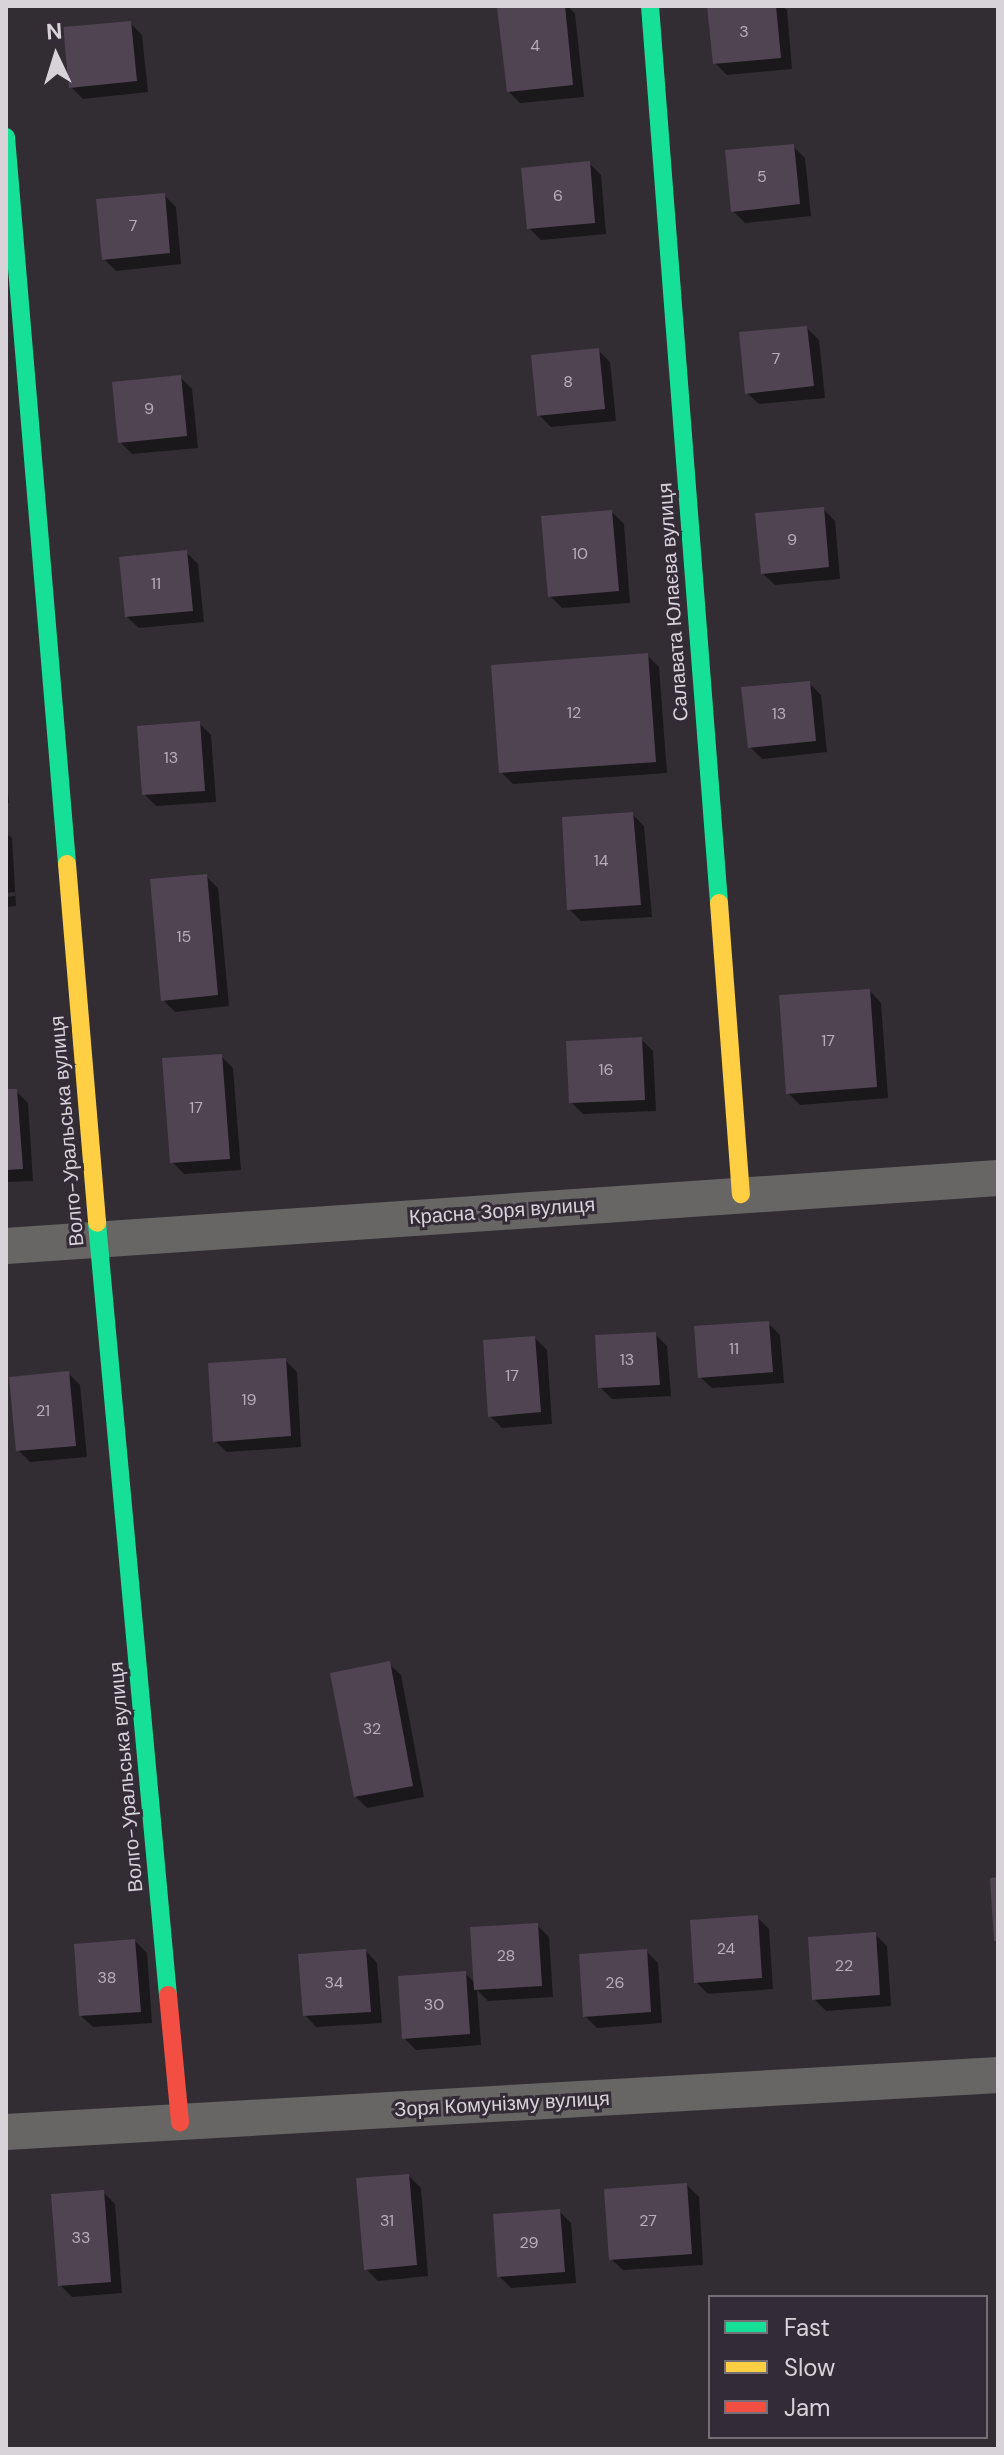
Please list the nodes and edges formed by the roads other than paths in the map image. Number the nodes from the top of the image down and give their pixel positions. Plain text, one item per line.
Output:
1 (650, 6) edge
2 (6, 137) edge
3 (998, 1178) edge
4 (741, 1194) junction
5 (98, 1240) junction
6 (6, 1246) edge
7 (998, 2075) edge
8 (180, 2122) junction
9 (6, 2132) edge

1 - 4 street, Салавата Юлаєва вулиця
2 - 5 street, Волго-Уральська вулиця
3 - 4 street, Красна Зоря вулиця
4 - 5 street, Красна Зоря вулиця
5 - 6 street, Красна Зоря вулиця
5 - 8 street, Волго-Уральська вулиця
7 - 8 street, Зоря Комунізму вулиця
8 - 9 street, Зоря Комунізму вулиця

